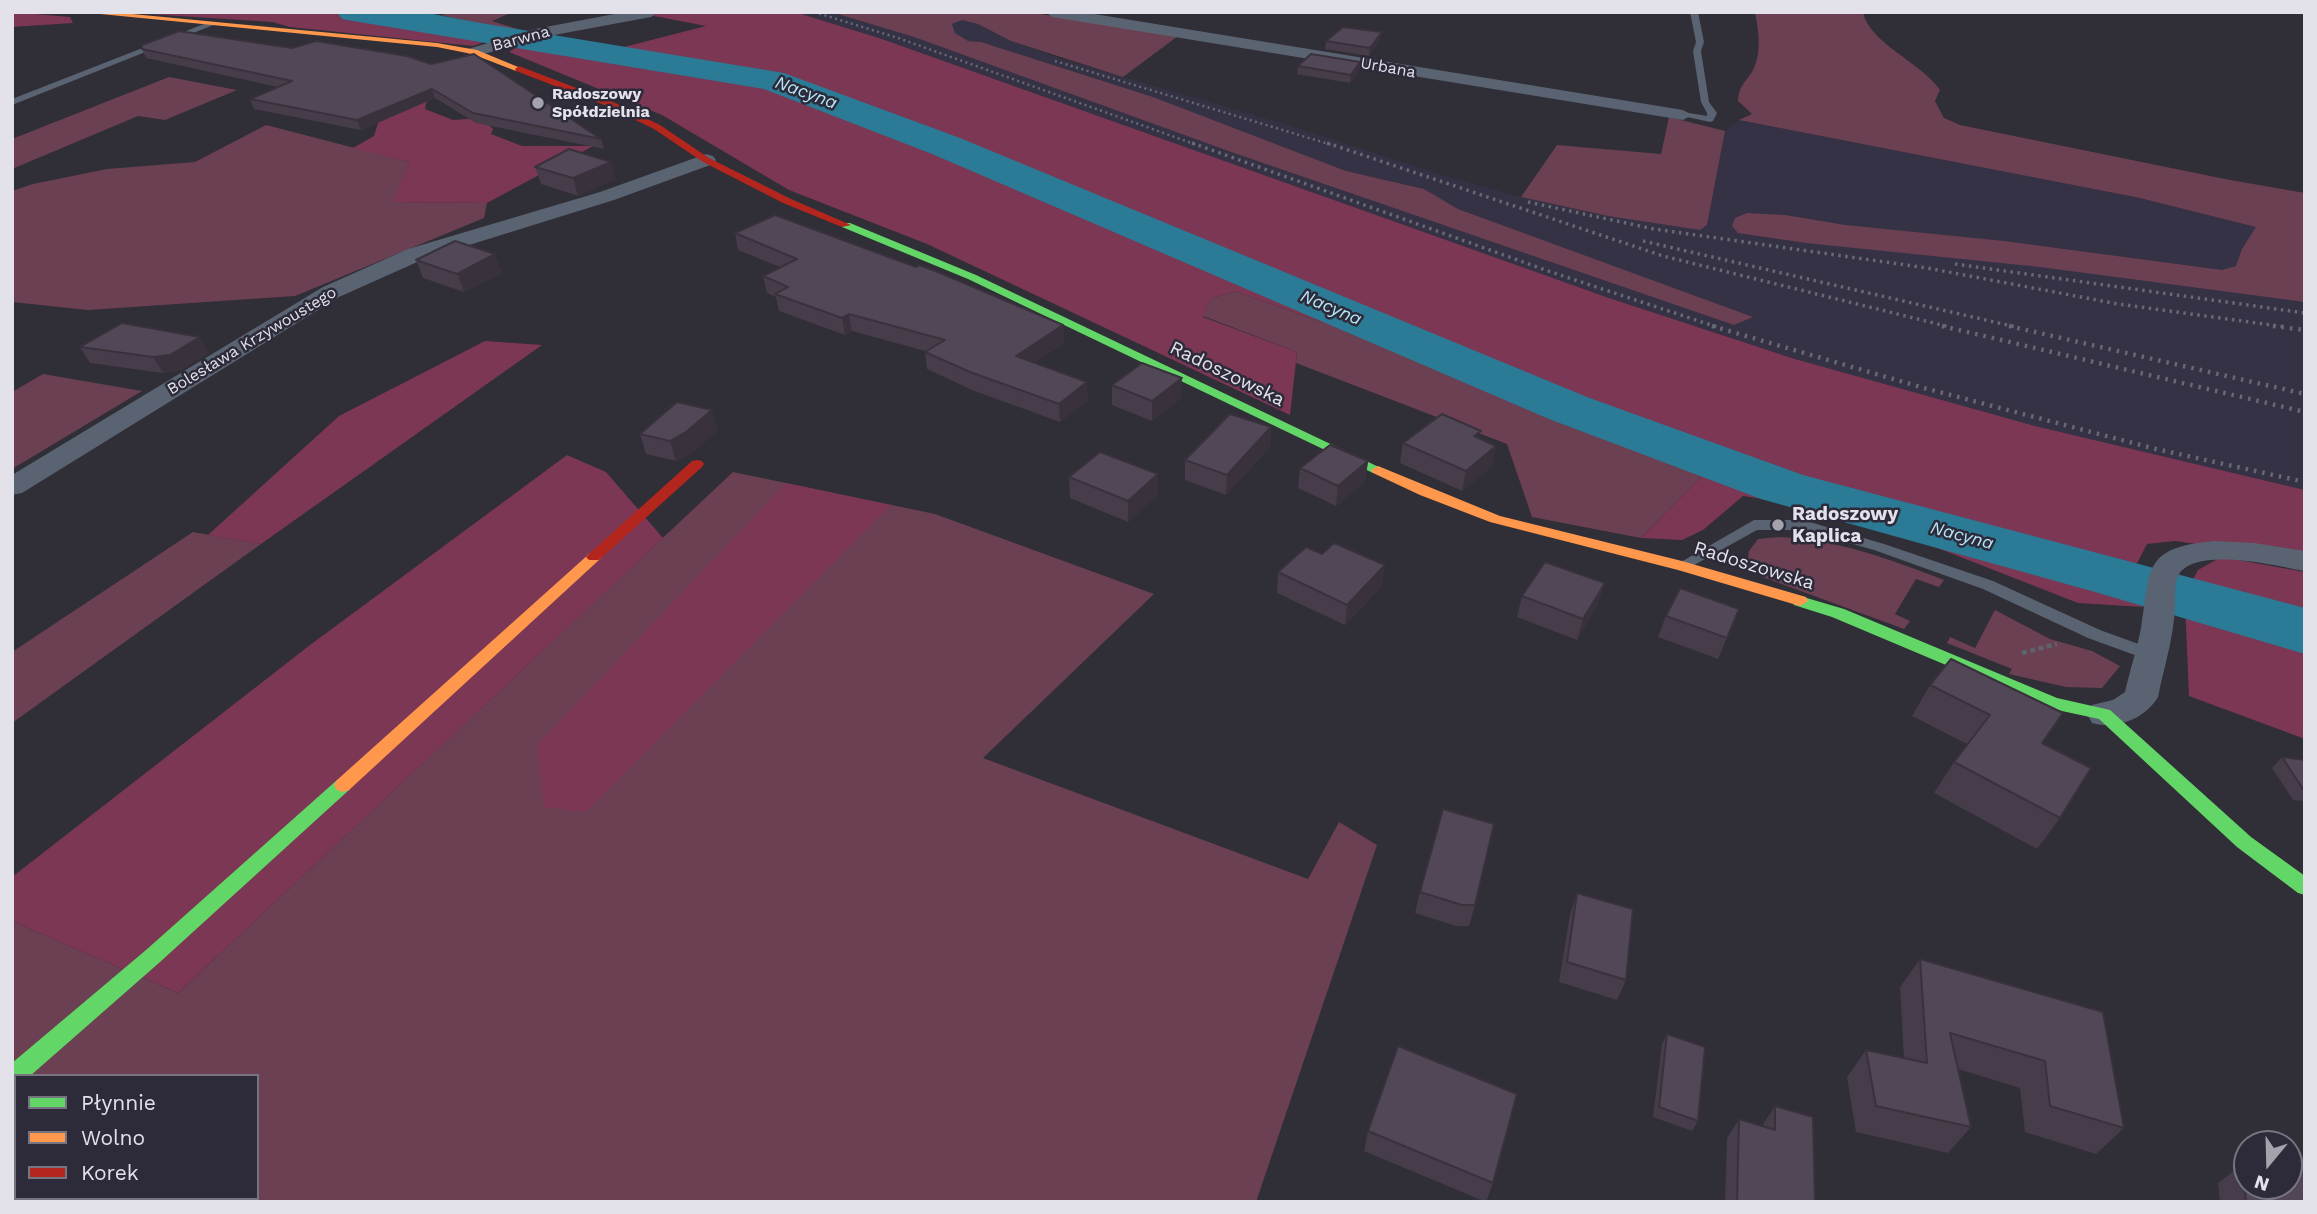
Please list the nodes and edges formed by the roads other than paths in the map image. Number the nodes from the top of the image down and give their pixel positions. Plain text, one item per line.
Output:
1 (84, 12) edge
2 (651, 12) edge
3 (1052, 12) edge
4 (1694, 12) edge
5 (212, 24) junction
6 (474, 52) junction
7 (12, 102) edge
8 (1683, 115) joint
9 (706, 160) junction
10 (697, 464) dead end
11 (12, 487) edge
12 (2305, 561) edge
13 (1682, 566) junction
14 (2149, 654) junction
15 (2104, 714) junction
16 (2305, 887) edge
17 (15, 1074) edge

1 - 5 street, Radoszowska
2 - 6 street, Barwna
3 - 8 street, Urbana
4 - 8 lane
5 - 6 street, Radoszowska
5 - 7 lane
6 - 9 street, Radoszowska
9 - 11 street, Bolesława Krzywoustego
9 - 13 street, Radoszowska
10 - 17 street
12 - 14 street
13 - 14 lane
13 - 15 street, Radoszowska
14 - 15 street
15 - 16 street

